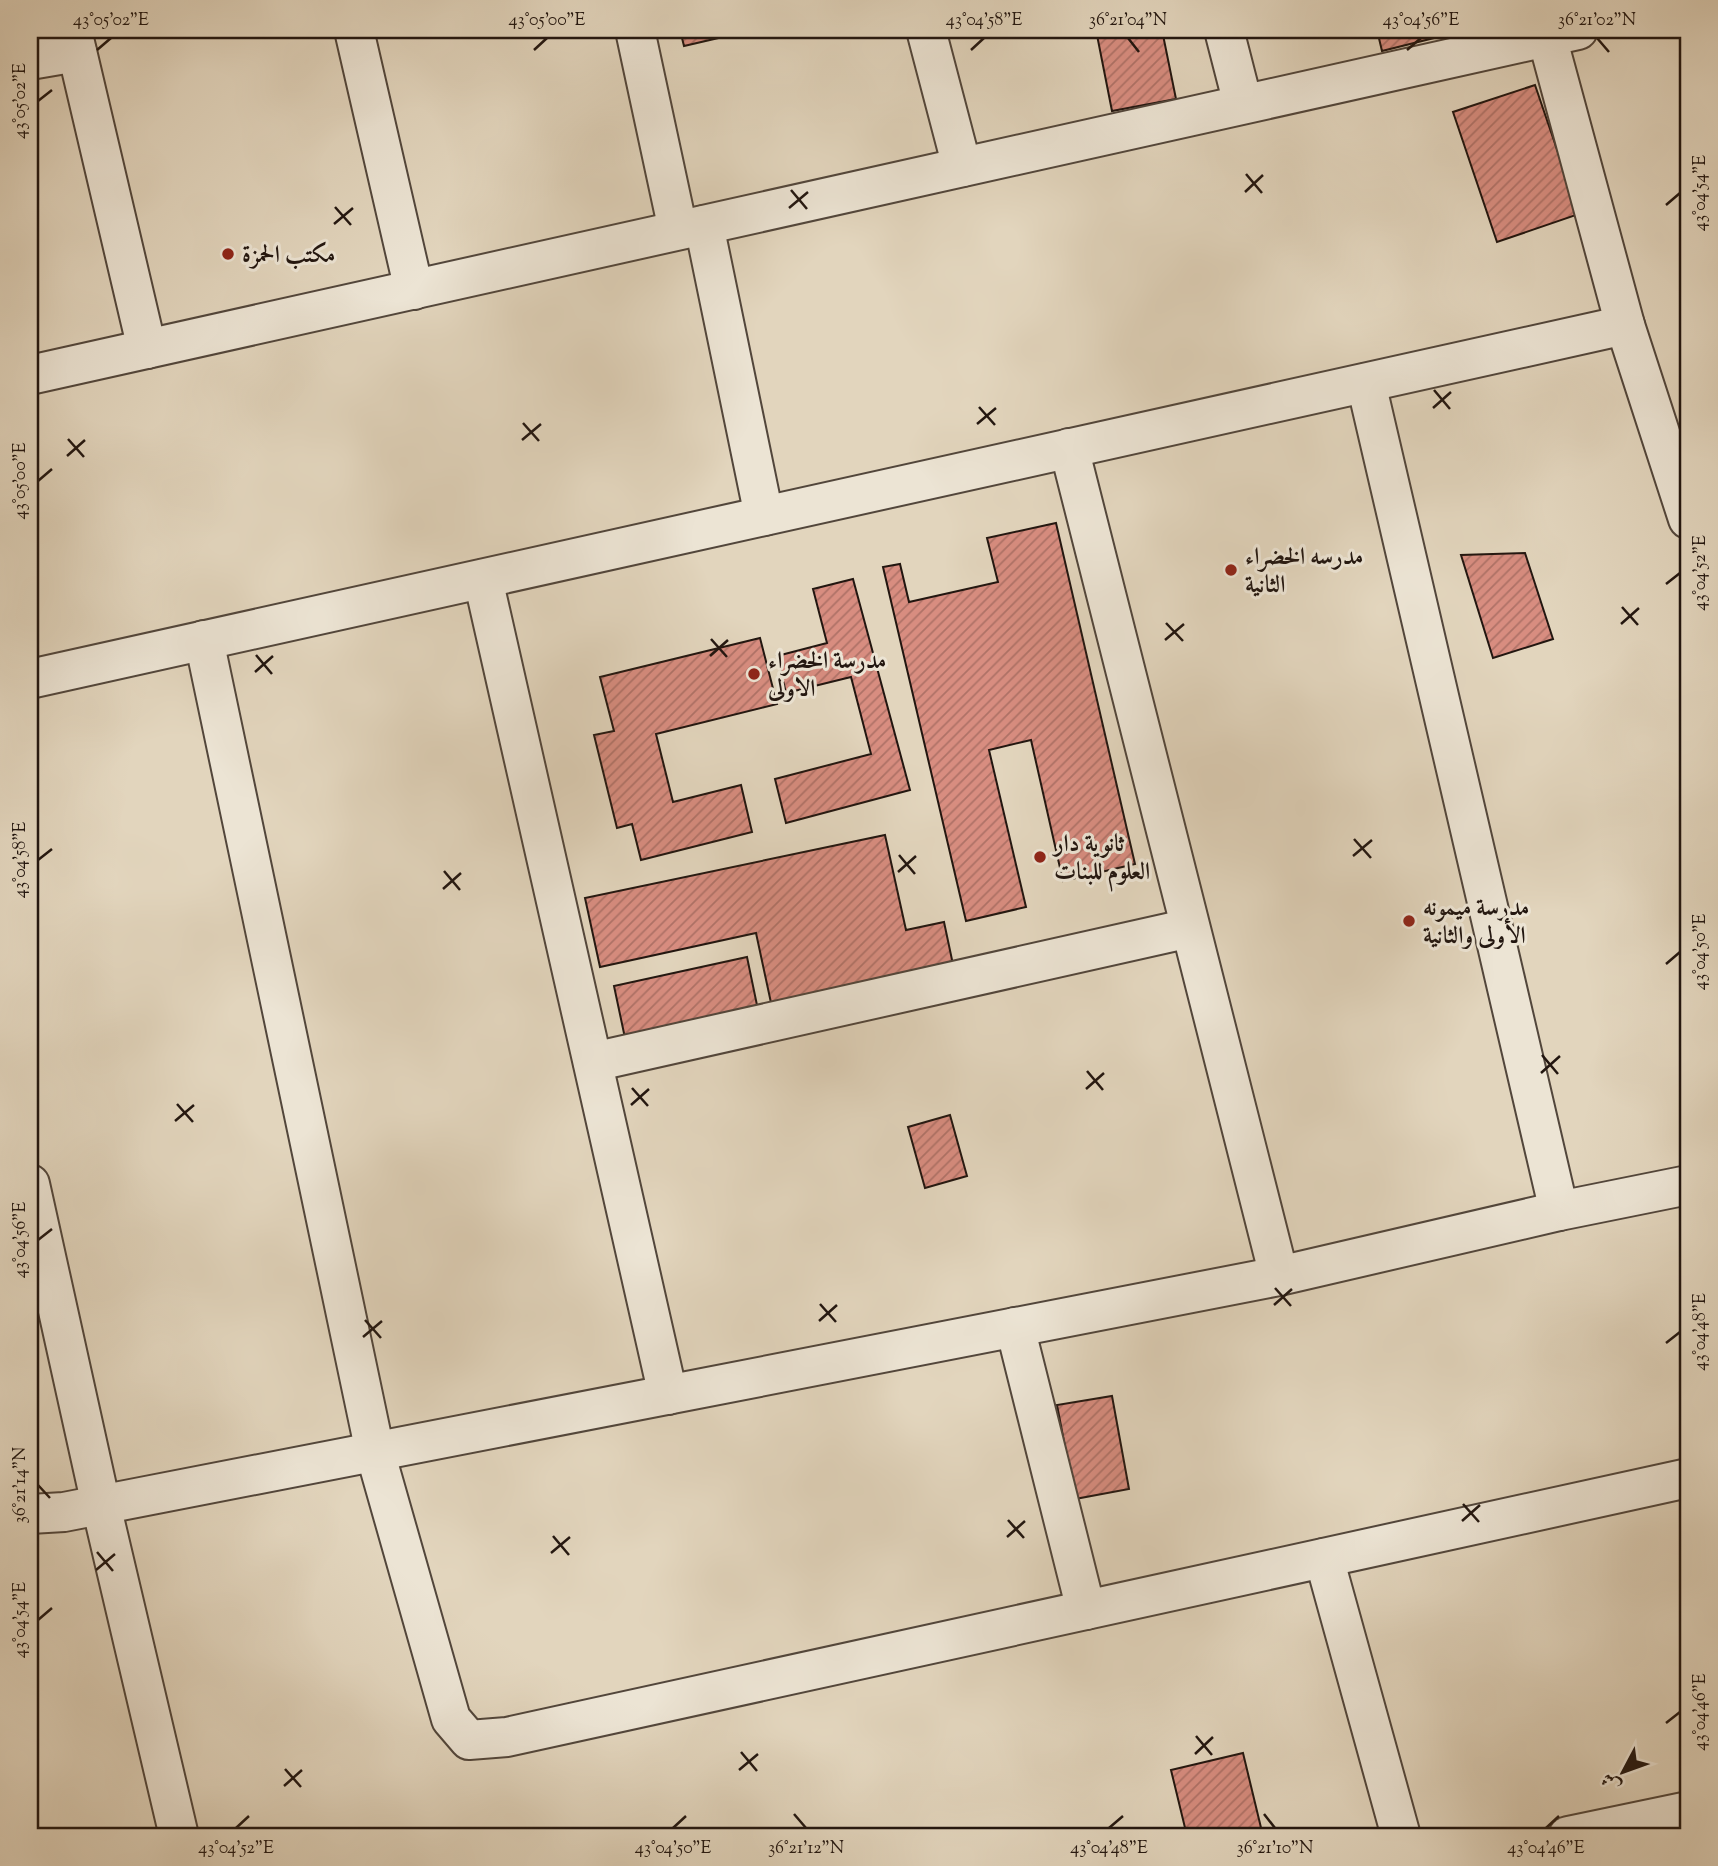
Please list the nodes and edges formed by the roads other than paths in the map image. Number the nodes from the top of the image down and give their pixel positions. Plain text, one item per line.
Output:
1 (354, 30) edge
2 (635, 30) edge
3 (926, 30) edge
4 (1224, 30) edge
5 (1547, 34) edge
6 (74, 41) edge
7 (30, 60) edge
8 (1243, 104) junction
9 (962, 167) junction
10 (691, 228) junction
11 (414, 290) junction
12 (1625, 325) junction
13 (147, 349) junction
14 (30, 375) edge
15 (1366, 383) junction
16 (1069, 449) junction
17 (764, 516) junction
18 (1688, 519) edge
19 (483, 579) junction
20 (204, 640) junction
21 (30, 679) edge
22 (1190, 928) junction
23 (593, 1062) junction
24 (30, 1184) edge
25 (1688, 1185) edge
26 (1559, 1211) junction
27 (1279, 1276) junction
28 (1015, 1327) junction
29 (668, 1395) junction
30 (375, 1452) junction
31 (1688, 1478) edge
32 (101, 1505) junction
33 (30, 1514) edge
34 (1324, 1558) junction
35 (1086, 1610) junction
36 (1688, 1811) edge
37 (179, 1836) edge
38 (1401, 1836) edge
39 (1568, 1836) edge

1 - 11 street
2 - 10 street
3 - 9 street
4 - 8 street
5 - 8 street
5 - 12 street
6 - 7 street
6 - 13 street
8 - 9 street
9 - 10 street
10 - 11 street
10 - 17 street
11 - 13 street
12 - 15 street
12 - 18 street
13 - 14 street
15 - 16 street
15 - 26 street
16 - 17 street
16 - 22 street
17 - 19 street
19 - 20 street
19 - 23 street
20 - 21 street
20 - 30 street
22 - 23 street
22 - 27 street
23 - 29 street
24 - 32 street
25 - 26 street
26 - 27 street
27 - 28 street
28 - 29 street
28 - 35 street
29 - 30 street
30 - 32 street
30 - 35 street
31 - 34 street
32 - 33 street
32 - 37 street
34 - 35 street
34 - 38 street
36 - 39 street

